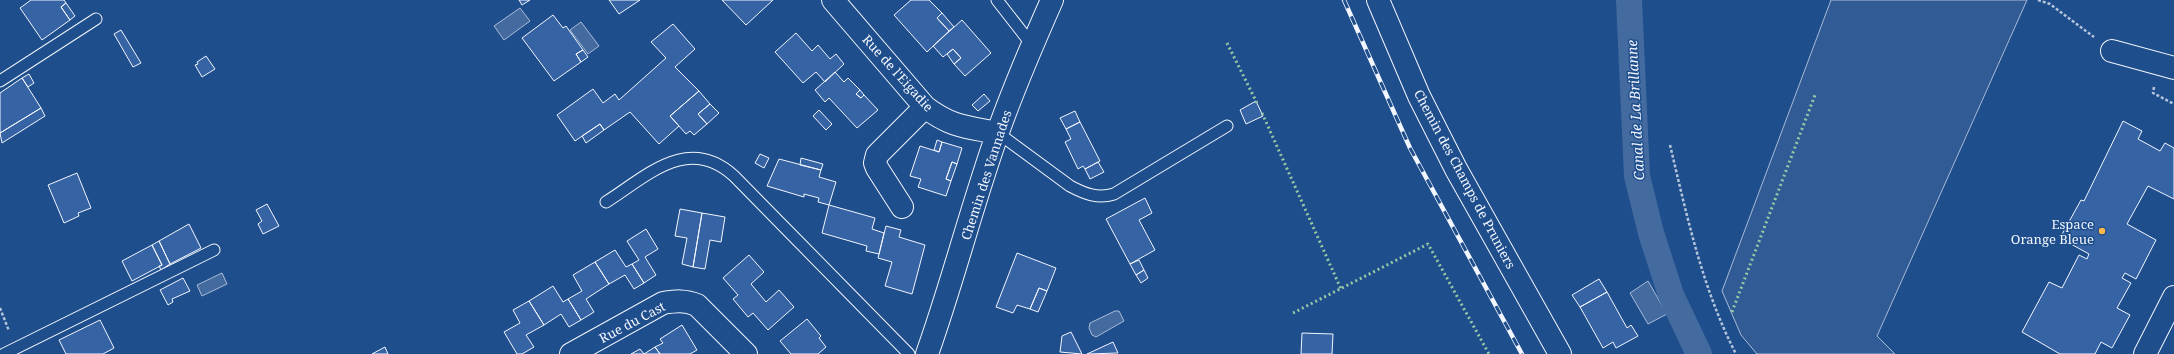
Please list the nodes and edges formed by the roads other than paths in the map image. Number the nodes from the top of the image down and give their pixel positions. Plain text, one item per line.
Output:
1 (833, 0) edge
2 (997, 0) edge
3 (1052, 0) edge
4 (1378, 0) edge
5 (96, 19) dead end
6 (1032, 45) junction
7 (2112, 51) road end
8 (2174, 68) edge
9 (0, 81) edge
10 (925, 107) junction
11 (1227, 126) dead end
12 (998, 133) junction
13 (606, 202) dead end
14 (902, 207) dead end
15 (214, 250) dead end
16 (2174, 297) edge
17 (4, 354) edge
18 (571, 354) edge
19 (746, 354) edge
20 (909, 354) edge
21 (928, 354) edge
22 (1560, 354) edge
23 (2145, 354) edge

1 - 10 street, Rue de l'Eigadie
2 - 6 lane
3 - 6 street, Chemin des Vannades
4 - 22 street, Chemin des Champs de Pruniers
5 - 9 lane
6 - 12 street, Chemin des Vannades
7 - 8 street
10 - 12 street, Rue de l'Eigadie
10 - 14 street
11 - 12 lane
12 - 21 street, Chemin des Vannades
13 - 20 lane
15 - 17 lane
16 - 23 street
18 - 19 street, Rue du Cast

